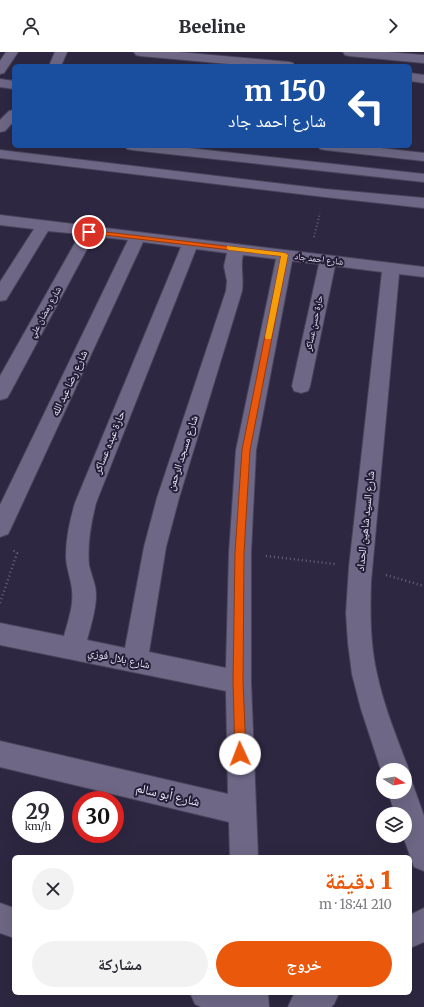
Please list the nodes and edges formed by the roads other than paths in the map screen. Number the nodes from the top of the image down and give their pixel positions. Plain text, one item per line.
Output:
1 (12, 52) edge
2 (61, 52) edge
3 (140, 52) edge
4 (349, 52) edge
5 (424, 58) edge
6 (55, 64) edge
7 (268, 64) edge
8 (1, 68) edge
9 (412, 78) edge
10 (424, 79) edge
11 (0, 83) edge
12 (12, 84) edge
13 (12, 116) edge
14 (0, 128) edge
15 (0, 131) edge
16 (12, 133) edge
17 (150, 148) edge
18 (343, 148) edge
19 (0, 154) edge
20 (424, 157) edge
21 (424, 178) edge
22 (424, 203) edge
23 (2, 224) edge
24 (43, 226) junction
25 (89, 232) junction
26 (137, 238) junction
27 (190, 244) junction
28 (236, 248) junction
29 (285, 255) junction
30 (328, 260) junction
31 (390, 268) junction
32 (424, 272) edge
33 (0, 296) edge
34 (301, 386) dead end
35 (0, 393) edge
36 (0, 528) edge
37 (0, 634) edge
38 (72, 648) junction
39 (134, 661) junction
40 (238, 682) junction
41 (0, 754) edge
42 (393, 763) edge
43 (404, 799) edge
44 (242, 811) junction
45 (244, 855) edge
46 (424, 857) edge
47 (0, 918) edge
48 (12, 922) edge
49 (424, 923) edge
50 (412, 932) edge
51 (211, 995) edge
52 (252, 995) edge
53 (241, 1007) edge
54 (253, 1007) edge

1 - 8 street
2 - 6 street
3 - 7 street
4 - 5 street
9 - 10 street
11 - 12 street
13 - 14 street
15 - 16 street
17 - 21 street
18 - 20 street
19 - 22 street
23 - 24 street, شارع احمد جاد
24 - 25 street, شارع احمد جاد
24 - 33 street
25 - 26 street, شارع احمد جاد
25 - 35 street, شارع رمضان علي
26 - 27 street, شارع احمد جاد
26 - 36 street, شارع رضا عبد الله
27 - 28 street, شارع احمد جاد
27 - 38 street, حارة عبده عساكر
28 - 29 street, شارع احمد جاد
28 - 39 street, شارع مسجد الرحمن
29 - 30 street, شارع احمد جاد
29 - 40 street
30 - 31 street, شارع احمد جاد
30 - 34 street, حارة حسن عساكر
31 - 32 street, شارع احمد جاد
31 - 42 street, شارع السيد شاهين الحداد
37 - 38 street, شارع بلال فوزي
38 - 39 street, شارع بلال فوزي
39 - 40 street, شارع بلال فوزي
40 - 44 street
41 - 44 street, شارع أبو سالم
43 - 46 street
44 - 45 street
47 - 48 street
49 - 50 street
51 - 53 street
52 - 54 street

